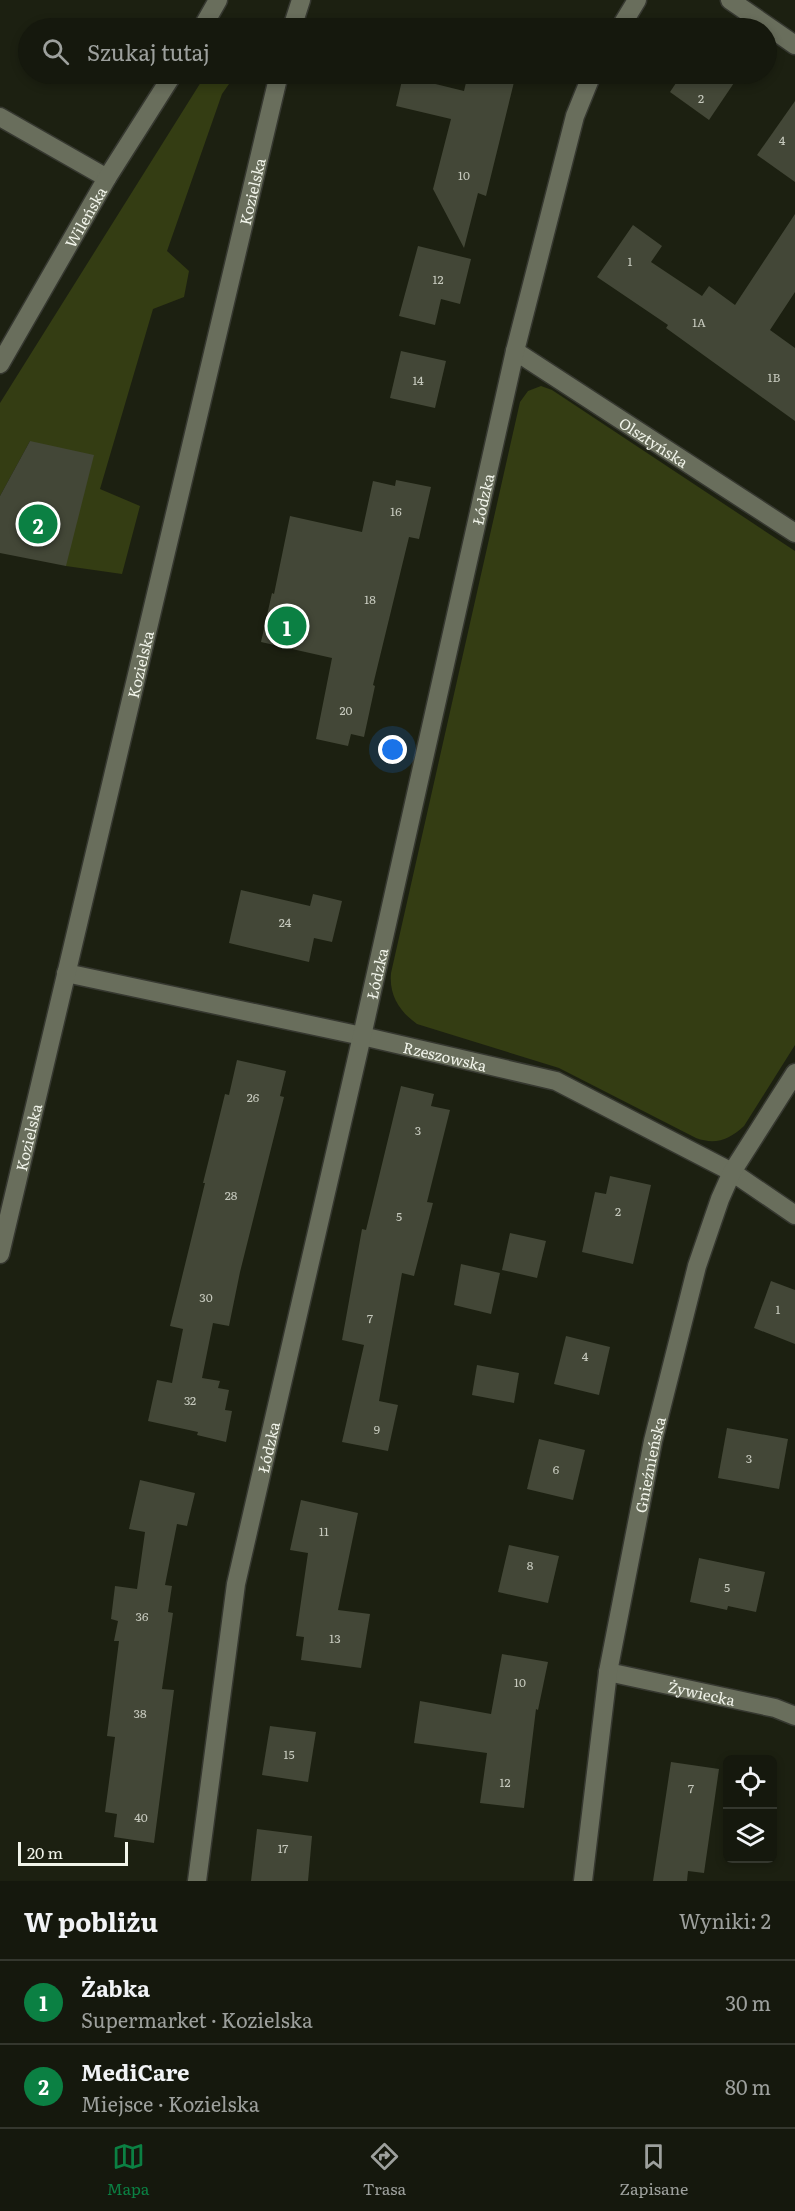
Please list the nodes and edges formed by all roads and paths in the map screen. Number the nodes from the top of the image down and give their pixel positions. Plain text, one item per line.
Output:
1 (218, 0) edge
2 (302, 0) edge
3 (637, 0) edge
4 (730, 0) edge
5 (208, 18) edge
6 (296, 18) edge
7 (626, 18) edge
8 (756, 18) edge
9 (777, 33) edge
10 (795, 45) edge
11 (167, 84) edge
12 (277, 84) edge
13 (588, 84) edge
14 (0, 117) edge
15 (107, 178) junction
16 (515, 351) junction
17 (0, 364) edge
18 (795, 533) edge
19 (66, 973) junction
20 (362, 1036) junction
21 (795, 1073) edge
22 (732, 1172) junction
23 (795, 1215) edge
24 (0, 1254) edge
25 (608, 1672) junction
26 (795, 1716) edge
27 (197, 1881) edge
28 (583, 1881) edge

1 - 5 street
2 - 6 street
3 - 7 street
4 - 8 street
9 - 10 street
11 - 15 street, Wileńska
12 - 19 street, Kozielska
13 - 16 street, Łódzka
14 - 15 street
15 - 17 street, Wileńska
16 - 18 street, Olsztyńska
16 - 20 street, Łódzka
19 - 20 street, Rzeszowska
19 - 24 street, Kozielska
20 - 22 street, Rzeszowska
20 - 27 street, Łódzka
21 - 22 street, Gnieźnieńska
22 - 23 street, Rzeszowska
22 - 25 street, Gnieźnieńska
25 - 26 street, Żywiecka
25 - 28 street, Gnieźnieńska

